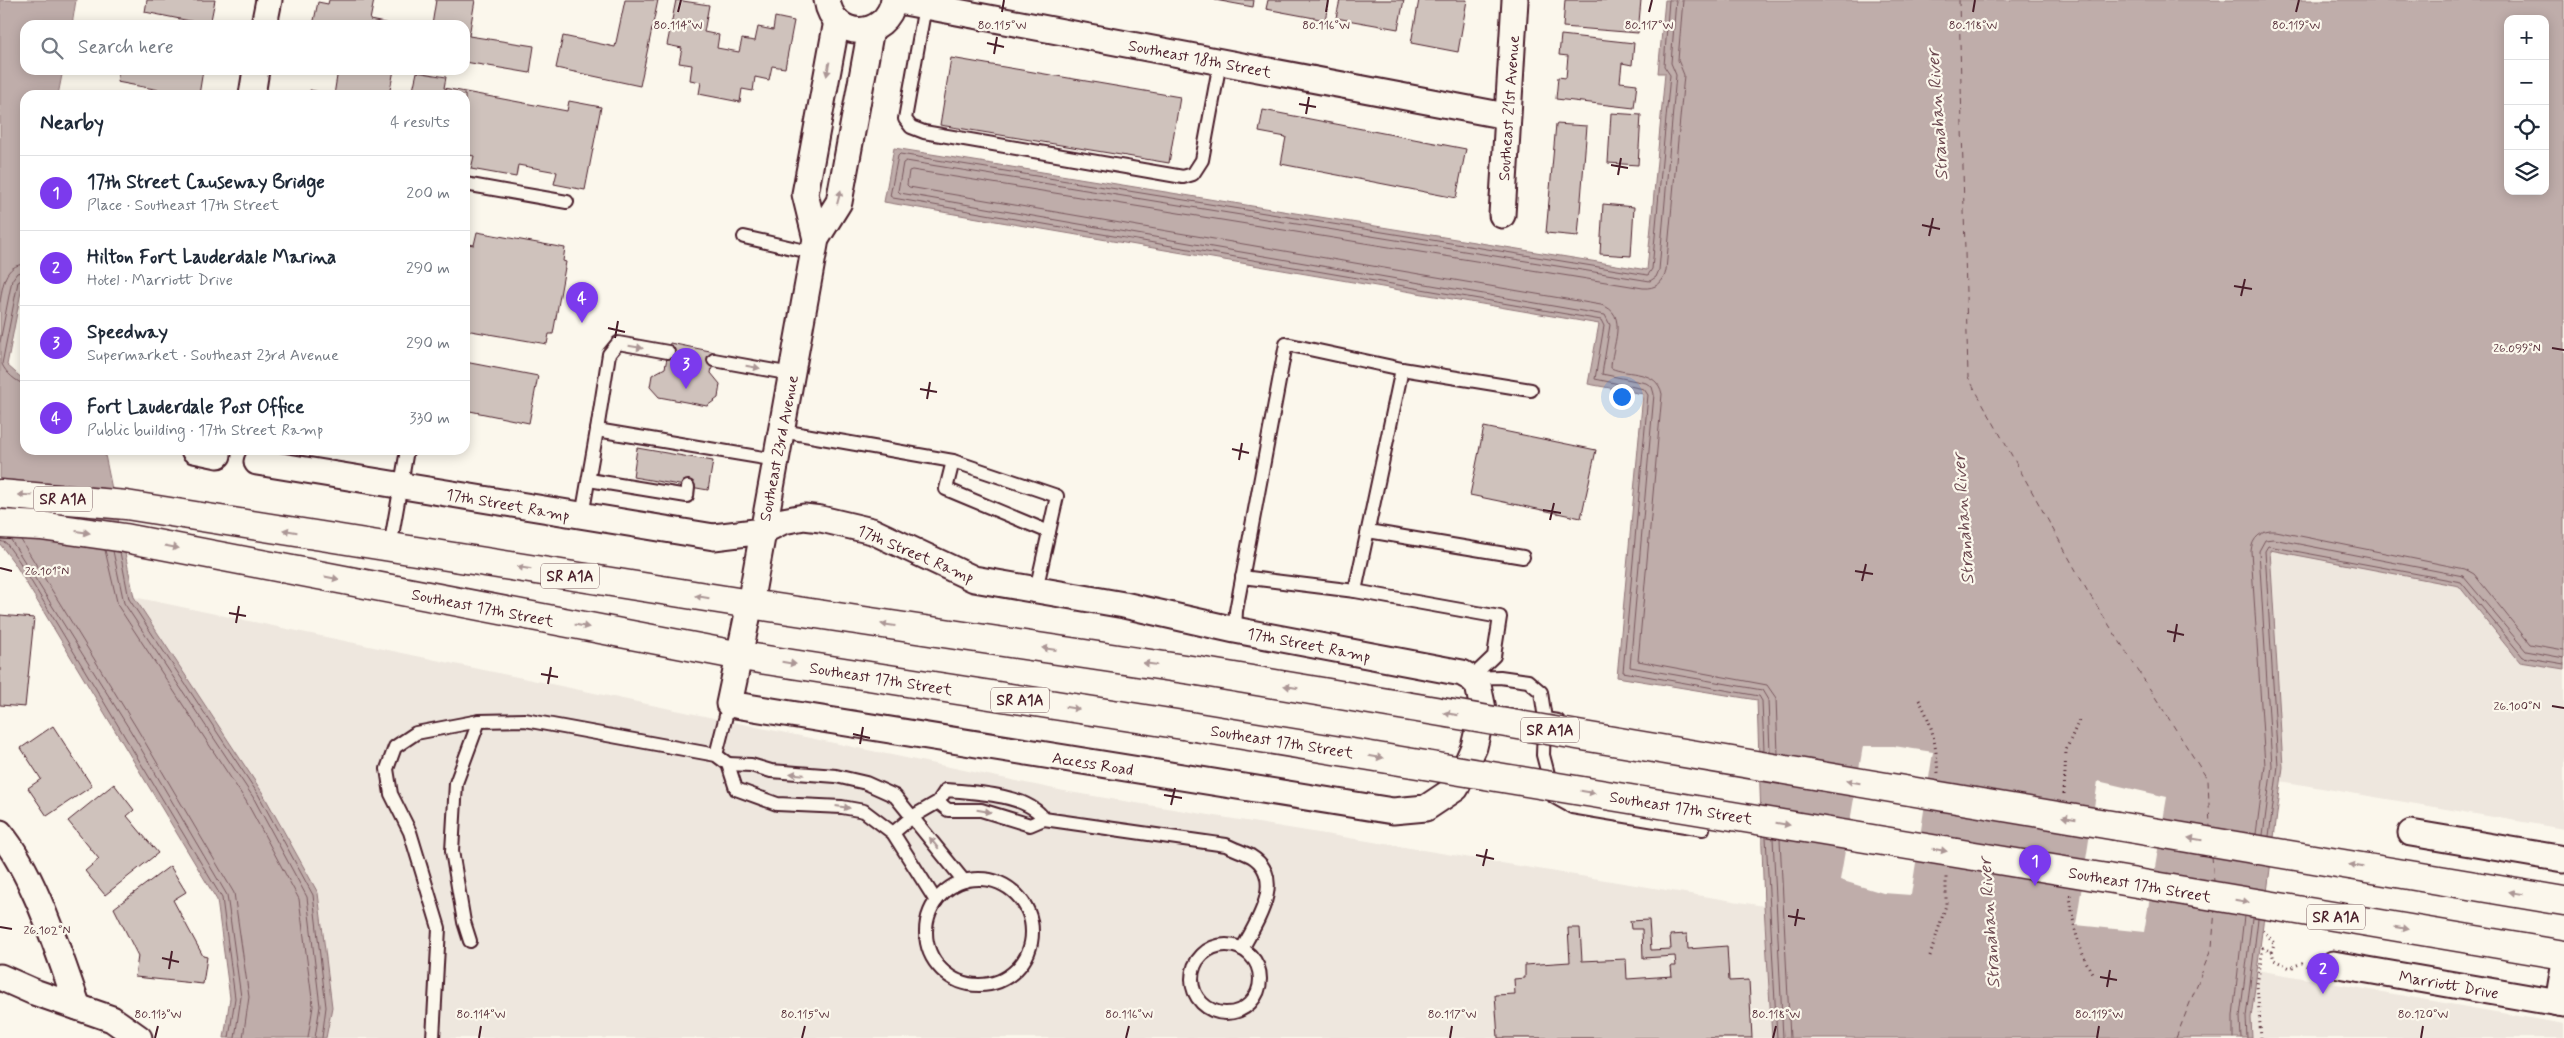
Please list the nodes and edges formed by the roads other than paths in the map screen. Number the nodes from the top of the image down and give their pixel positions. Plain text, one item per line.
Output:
1 (269, 0) edge
2 (894, 0) edge
3 (1515, 0) edge
4 (924, 6) junction
5 (832, 11) edge
6 (265, 20) edge
7 (871, 30) junction
8 (1220, 62) junction
9 (255, 75) edge
10 (253, 90) edge
11 (1506, 116) junction
12 (470, 185) edge
13 (566, 202) dead end
14 (1502, 215) dead end
15 (744, 237) dead end
16 (815, 246) junction
17 (668, 352) dead end
18 (714, 360) dead end
19 (1402, 368) junction
20 (792, 374) junction
21 (1531, 390) dead end
22 (597, 430) junction
23 (782, 431) junction
24 (405, 455) edge
25 (776, 460) junction
26 (953, 460) junction
27 (258, 462) dead end
28 (588, 480) junction
29 (400, 486) junction
30 (688, 486) dead end
31 (0, 494) edge
32 (582, 516) junction
33 (0, 524) edge
34 (762, 531) junction
35 (1368, 531) junction
36 (1049, 532) junction
37 (390, 547) junction
38 (1522, 557) dead end
39 (1242, 577) junction
40 (1036, 590) junction
41 (1355, 591) junction
42 (750, 604) junction
43 (1235, 630) junction
44 (740, 656) junction
45 (1471, 678) junction
46 (729, 704) junction
47 (1544, 719) junction
48 (479, 721) junction
49 (1680, 742) dead end
50 (716, 755) junction
51 (728, 764) junction
52 (938, 802) junction
53 (912, 817) junction
54 (1044, 819) junction
55 (1703, 828) dead end
56 (0, 833) edge
57 (893, 833) junction
58 (2411, 833) dead end
59 (2564, 859) edge
60 (964, 881) junction
61 (936, 901) junction
62 (2564, 902) edge
63 (470, 941) dead end
64 (1242, 948) junction
65 (2564, 955) edge
66 (2564, 967) edge
67 (2325, 968) road end
68 (0, 976) edge
69 (2561, 1004) edge
70 (78, 1007) junction
71 (139, 1038) edge
72 (433, 1038) edge

1 - 6 street
2 - 4 street, Southeast 18th Street
2 - 7 street
3 - 11 street, Southeast 21st Avenue
4 - 8 street, Southeast 18th Street
4 - 8 lane
5 - 7 street
5 -> 16 street, Southeast 23rd Avenue
16 -> 7 street, Southeast 23rd Avenue
8 - 11 street, Southeast 18th Street
9 - 10 street
11 - 14 street, Southeast 21st Avenue
12 - 13 lane
15 - 16 lane
16 - 20 street, Southeast 23rd Avenue
22 -> 17 lane
18 -> 20 lane
19 - 21 lane
19 - 35 lane
19 - 39 lane
20 - 23 street, Southeast 23rd Avenue
22 - 25 lane
22 - 28 lane
23 - 25 street, Southeast 23rd Avenue
23 - 26 lane
24 - 29 lane
25 - 34 street, Southeast 23rd Avenue
26 - 36 lane
26 - 36 lane
27 - 29 street, 17th Street Ramp
28 - 30 lane
28 - 32 lane
29 - 32 street, 17th Street Ramp
29 - 37 lane
37 -> 31 main road, SR A1A
32 - 34 street, 17th Street Ramp
33 -> 44 main road, Southeast 17th Street / SR A1A
34 - 40 street, 17th Street Ramp
34 - 42 street, Southeast 23rd Avenue
35 - 38 lane
35 - 41 lane
36 - 40 lane
42 -> 37 main road, SR A1A
39 - 41 lane
39 - 43 lane
40 - 43 street, 17th Street Ramp
41 - 45 lane
42 - 44 street, Southeast 23rd Avenue
62 -> 42 main road, SR A1A, bridge
43 - 45 street, 17th Street Ramp
44 - 46 street
44 -> 65 main road, Southeast 17th Street / SR A1A, bridge
45 - 46 street, Access Road
45 - 47 lane
46 - 50 lane
47 - 49 lane
47 - 55 lane
48 - 50 lane
48 - 63 lane
48 - 72 lane
50 - 51 lane
53 -> 51 lane
51 -> 57 lane
52 - 53 lane
52 -> 54 lane
52 - 54 lane
53 - 57 lane
60 -> 53 lane
54 - 64 lane
56 - 70 street
57 - 61 lane
58 - 59 street
60 - 61 lane
60 - 61 lane
64 - 64 lane
66 - 69 street
67 - 69 street, Marriott Drive
68 - 70 street
70 - 71 street

